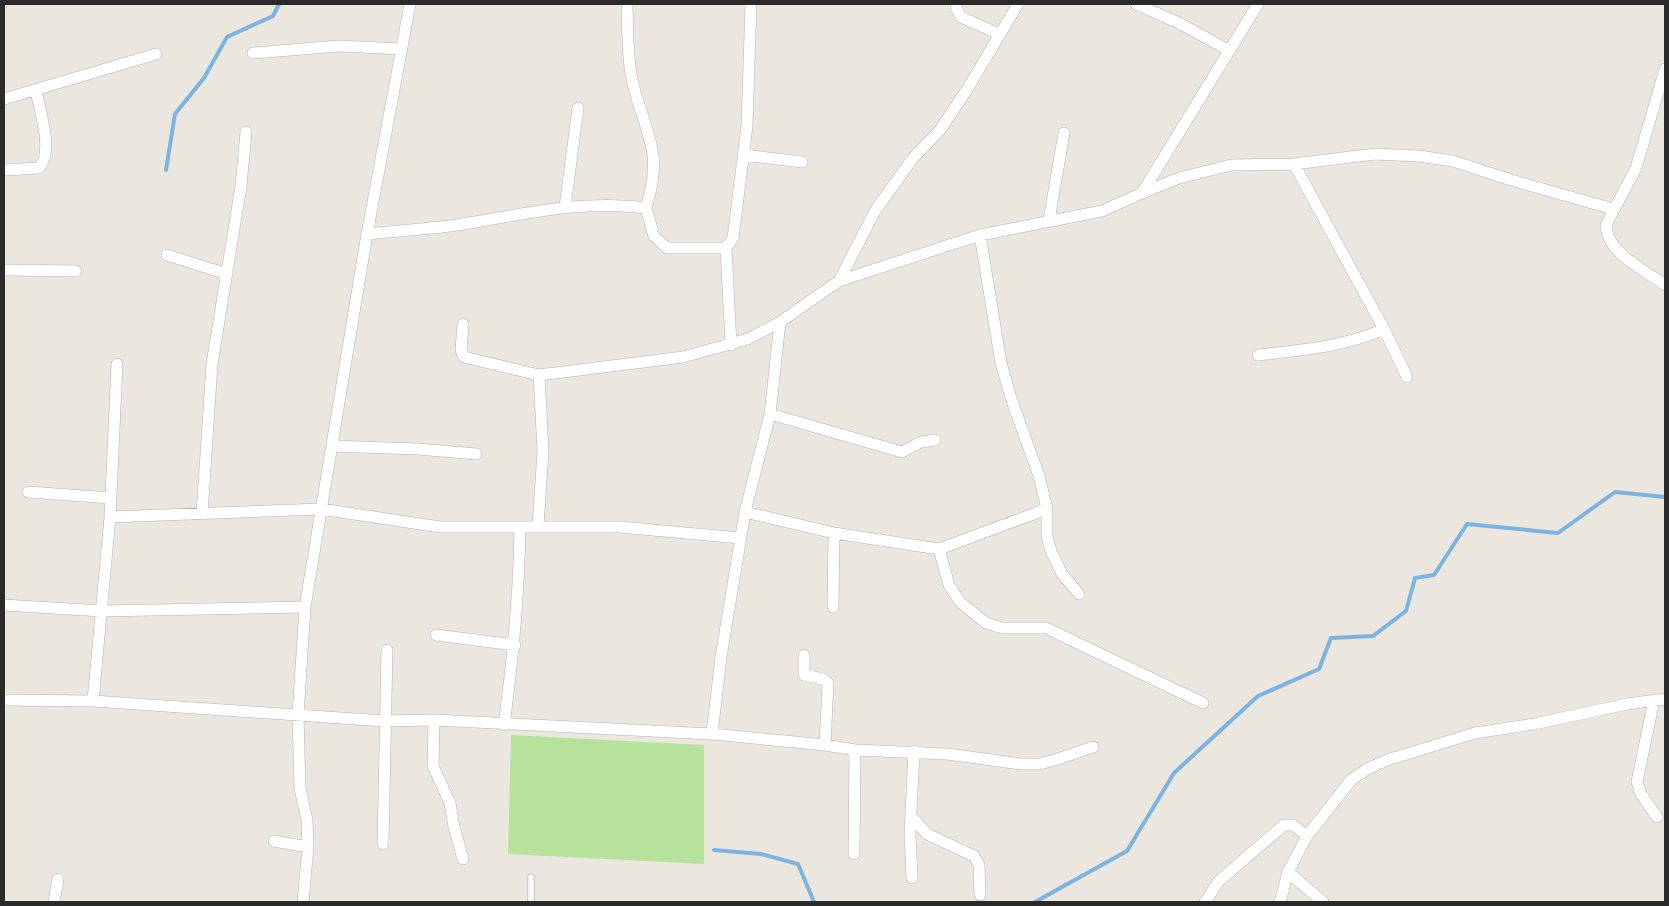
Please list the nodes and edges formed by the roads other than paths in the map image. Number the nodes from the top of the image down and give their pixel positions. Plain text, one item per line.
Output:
1 (410, 4) edge
2 (627, 4) edge
3 (751, 4) edge
4 (957, 4) edge
5 (1018, 4) edge
6 (1136, 4) edge
7 (1258, 4) edge
8 (999, 34) junction
9 (402, 49) junction
10 (1228, 50) junction
11 (253, 53) dead end
12 (156, 54) dead end
13 (1665, 69) edge
14 (36, 91) junction
15 (4, 99) edge
16 (1661, 104) edge
17 (578, 108) dead end
18 (246, 132) dead end
19 (1064, 133) dead end
20 (744, 155) junction
21 (802, 162) dead end
22 (1294, 164) junction
23 (4, 170) edge
24 (1142, 193) junction
25 (565, 207) junction
26 (646, 208) junction
27 (1612, 209) junction
28 (1049, 220) junction
29 (367, 234) junction
30 (980, 235) junction
31 (726, 248) junction
32 (167, 255) dead end
33 (4, 270) edge
34 (76, 272) dead end
35 (227, 274) junction
36 (839, 281) junction
37 (1665, 285) edge
38 (780, 322) junction
39 (463, 324) dead end
40 (1384, 328) junction
41 (731, 345) junction
42 (1258, 355) dead end
43 (117, 364) dead end
44 (540, 375) junction
45 (1407, 377) dead end
46 (770, 414) junction
47 (934, 440) dead end
48 (332, 446) junction
49 (476, 454) dead end
50 (28, 492) dead end
51 (111, 498) junction
52 (321, 509) junction
53 (1047, 509) junction
54 (745, 512) junction
55 (202, 514) junction
56 (110, 517) junction
57 (538, 526) junction
58 (520, 528) junction
59 (834, 532) junction
60 (740, 538) junction
61 (939, 548) junction
62 (1079, 594) dead end
63 (4, 604) edge
64 (305, 607) junction
65 (833, 607) dead end
66 (102, 611) junction
67 (436, 635) dead end
68 (515, 645) junction
69 (387, 650) dead end
70 (804, 654) dead end
71 (1659, 699) edge
72 (4, 700) edge
73 (93, 701) junction
74 (1203, 703) dead end
75 (298, 715) junction
76 (434, 720) junction
77 (384, 721) junction
78 (504, 725) junction
79 (712, 734) junction
80 (825, 745) junction
81 (1093, 746) dead end
82 (855, 750) junction
83 (914, 751) junction
84 (911, 816) junction
85 (1657, 817) dead end
86 (1307, 836) junction
87 (274, 841) dead end
88 (383, 844) dead end
89 (308, 847) junction
90 (854, 854) dead end
91 (463, 859) dead end
92 (1288, 872) junction
93 (531, 878) dead end
94 (912, 878) dead end
95 (58, 879) dead end
96 (980, 895) dead end
97 (54, 902) edge
98 (303, 902) edge
99 (531, 902) edge
100 (1205, 902) edge
101 (1280, 902) edge
102 (1323, 902) edge

1 - 9 street
2 - 26 street
3 - 20 street
4 - 8 street
5 - 8 street
6 - 10 street
7 - 10 street
8 - 36 street
9 - 11 street
9 - 29 street
10 - 24 street
12 - 14 street
13 - 16 street
14 - 15 street
14 - 23 street
16 - 27 street
17 - 25 street
18 - 35 street
19 - 28 street
20 - 21 street
20 - 31 street
22 - 24 street
22 - 27 street
22 - 40 street
24 - 28 street
25 - 26 street
25 - 29 street
26 - 31 street
27 - 37 street
28 - 30 street
29 - 48 street
30 - 36 street
30 - 53 street
31 - 41 street
32 - 35 street
33 - 34 street
35 - 55 street
36 - 38 street
38 - 41 street
38 - 46 street
39 - 44 street
40 - 42 street
40 - 45 street
41 - 44 street
43 - 51 street
44 - 57 street
46 - 47 street
46 - 54 street
48 - 49 street
48 - 52 street
50 - 51 street
51 - 56 street
52 - 55 street
52 - 58 street
52 - 64 street
53 - 61 street
53 - 62 street
54 - 59 street
54 - 60 street
55 - 56 street
56 - 66 street
57 - 58 street
57 - 60 street
58 - 68 street
59 - 61 street
59 - 65 street
60 - 79 street
61 - 74 street
63 - 66 street
64 - 66 street
64 - 75 street
66 - 73 street
67 - 68 street
68 - 78 street
69 - 77 street
70 - 80 street
71 - 85 street
71 - 86 street
72 - 73 street
73 - 75 street
75 - 77 street
75 - 89 street
76 - 77 street
76 - 78 street
76 - 91 street
77 - 88 street
78 - 79 street
79 - 80 street
80 - 82 street
81 - 83 street
82 - 83 street
82 - 90 street
83 - 84 street
84 - 94 street
84 - 96 street
86 - 92 street
86 - 100 street
87 - 89 street
89 - 98 street
92 - 101 street
92 - 102 street
93 - 99 lane
95 - 97 street

